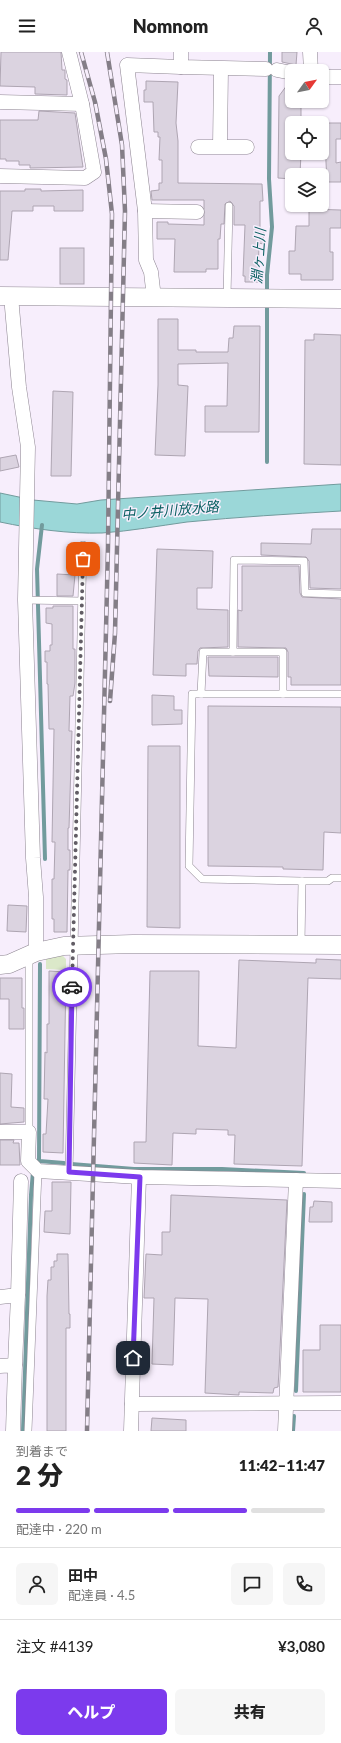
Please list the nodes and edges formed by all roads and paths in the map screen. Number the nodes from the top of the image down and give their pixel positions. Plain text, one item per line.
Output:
1 (69, 52) edge
2 (181, 52) edge
3 (310, 52) edge
4 (310, 64) edge
5 (181, 67) junction
6 (221, 69) junction
7 (285, 72) edge
8 (329, 77) edge
9 (341, 77) edge
10 (0, 102) edge
11 (82, 104) junction
12 (220, 146) junction
13 (198, 147) dead end
14 (247, 147) dead end
15 (0, 176) edge
16 (229, 206) dead end
17 (145, 211) junction
18 (197, 212) dead end
19 (5, 296) edge
20 (154, 298) junction
21 (227, 298) junction
22 (341, 299) edge
23 (83, 545) dead end
24 (341, 594) edge
25 (25, 600) junction
26 (82, 601) junction
27 (233, 652) junction
28 (202, 694) junction
29 (283, 694) junction
30 (341, 694) edge
31 (341, 878) edge
32 (302, 881) junction
33 (341, 945) edge
34 (73, 946) junction
35 (301, 946) junction
36 (32, 954) junction
37 (0, 965) edge
38 (0, 1132) edge
39 (29, 1132) junction
40 (38, 1171) junction
41 (69, 1172) junction
42 (140, 1177) junction
43 (296, 1180) junction
44 (21, 1181) dead end
45 (341, 1181) edge
46 (18, 1295) junction
47 (0, 1297) edge
48 (15, 1365) junction
49 (0, 1366) edge
50 (286, 1403) junction
51 (341, 1403) edge
52 (132, 1404) junction
53 (13, 1431) edge
54 (28, 1431) edge
55 (131, 1431) edge
56 (284, 1431) edge

1 - 11 street
2 - 5 street
3 - 4 street
5 - 6 street
5 - 17 street
6 - 7 street
6 - 12 street
8 - 9 street
10 - 11 street
11 - 15 street
12 - 13 street
12 - 14 street
16 - 21 lane
17 - 18 street
17 - 20 street
19 - 20 street
19 - 25 street
20 - 21 street
21 - 22 street
23 - 26 lane
24 - 27 lane
25 - 26 lane
25 - 36 street
26 - 34 lane
27 - 28 lane
27 - 29 lane
28 - 29 lane
28 - 32 lane
29 - 30 lane
31 - 32 lane
32 - 35 lane
33 - 35 street
34 - 35 street
34 - 36 street
34 - 41 lane
36 - 37 street
36 - 39 lane
38 - 39 street
39 - 40 street
40 - 41 street
40 - 54 lane
41 - 42 street
42 - 43 street
42 - 52 street
43 - 45 street
43 - 50 street
44 - 46 street
46 - 47 street
46 - 48 street
48 - 49 street
48 - 53 street
50 - 51 street
50 - 52 street
50 - 56 street
52 - 55 street

